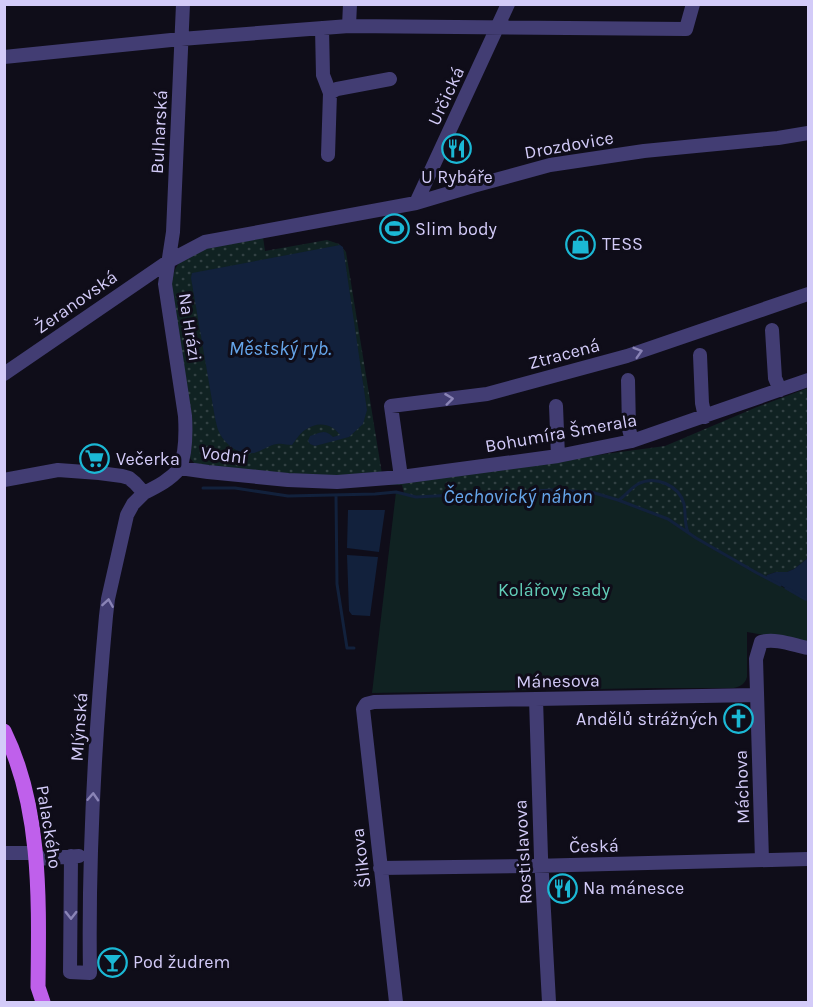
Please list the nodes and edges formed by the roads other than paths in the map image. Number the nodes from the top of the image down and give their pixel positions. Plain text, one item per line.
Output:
1 (183, 4) edge
2 (350, 4) edge
3 (508, 4) edge
4 (693, 4) edge
5 (349, 26) junction
6 (498, 27) junction
7 (322, 28) junction
8 (181, 39) junction
9 (4, 57) edge
10 (390, 79) dead end
11 (330, 93) junction
12 (808, 133) edge
13 (328, 155) dead end
14 (416, 203) junction
15 (169, 261) junction
16 (808, 294) edge
17 (772, 330) dead end
18 (700, 355) dead end
19 (4, 374) edge
20 (628, 380) dead end
21 (808, 380) edge
22 (780, 390) junction
23 (556, 406) dead end
24 (705, 417) junction
25 (632, 441) junction
26 (558, 456) junction
27 (180, 468) junction
28 (401, 477) junction
29 (384, 478) joint
30 (4, 480) edge
31 (144, 493) junction
32 (808, 648) edge
33 (757, 695) junction
34 (536, 699) junction
35 (363, 709) joint
36 (4, 731) edge
37 (4, 853) edge
38 (91, 855) junction
39 (36, 856) junction
40 (71, 856) junction
41 (808, 859) edge
42 (762, 860) junction
43 (541, 866) junction
44 (380, 868) junction
45 (43, 1002) edge
46 (396, 1002) edge
47 (549, 1002) edge

1 - 8 street, Bulharská
2 - 5 street
3 - 6 street, Určická
4 - 6 street
5 - 6 street
5 - 7 street
6 - 14 street, Určická
7 - 8 street
7 - 11 street
8 - 9 street
8 - 15 street, Bulharská
10 - 11 street
11 - 13 street
12 - 14 street, Drozdovice
14 - 15 street, Drozdovice
15 - 19 street, Žeranovská
15 - 27 street, Na Hrázi
28 -> 16 street, Ztracená
17 - 22 street
18 - 24 street
20 - 25 street
21 - 22 street, Bohumíra Šmerala
22 - 24 street, Bohumíra Šmerala
23 - 26 street
24 - 25 street, Bohumíra Šmerala
25 - 26 street, Bohumíra Šmerala
26 - 28 street, Bohumíra Šmerala
27 - 29 street, Vodní
27 - 31 street, Vodní
28 - 29 street, Bohumíra Šmerala
30 - 31 street
38 -> 31 street, Mlýnská
32 - 33 street, Máchova
33 - 34 street, Mánesova
33 - 42 street, Máchova
34 - 35 street, Mánesova
34 - 43 street, Rostislavova
35 - 44 street, Šlikova
36 - 39 main road, Palackého
37 - 39 street
38 - 40 street
40 -> 38 street, Mlýnská
39 - 40 street
39 - 45 main road, Palackého
41 - 42 street, Česká
42 - 43 street, Česká
43 - 44 street, Česká
43 - 47 street, Rostislavova
44 - 46 street, Šlikova

